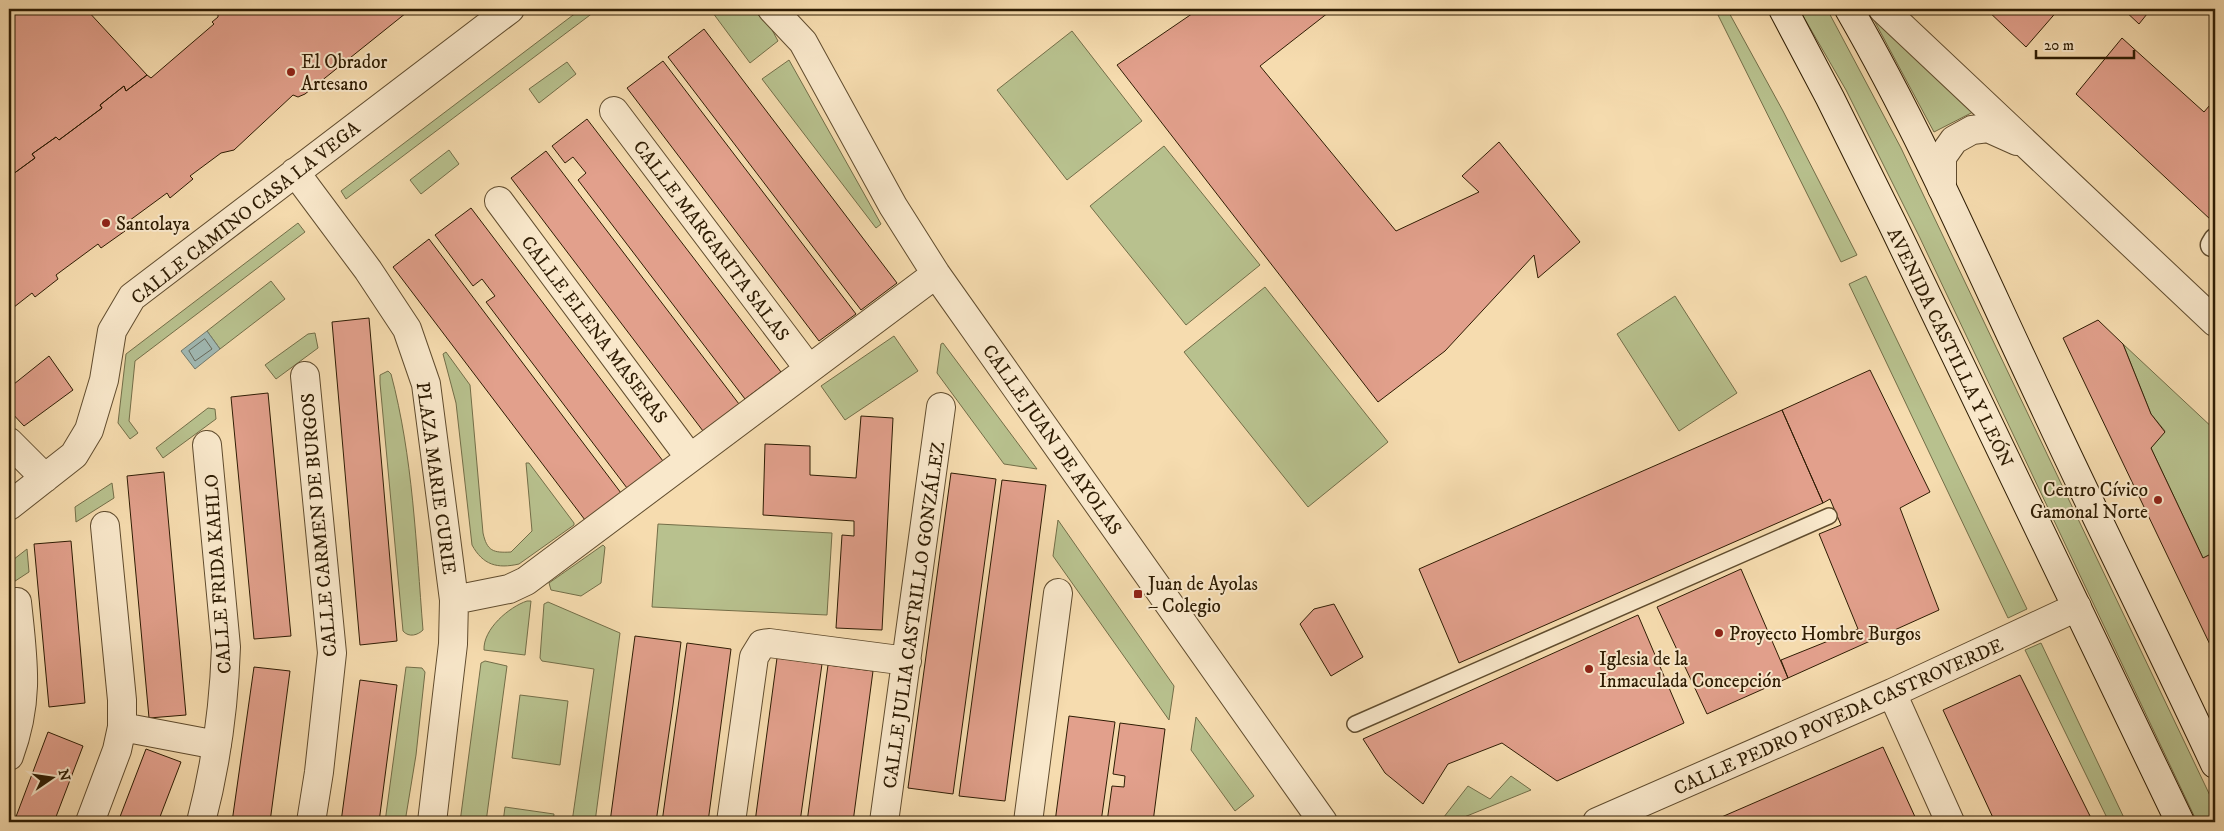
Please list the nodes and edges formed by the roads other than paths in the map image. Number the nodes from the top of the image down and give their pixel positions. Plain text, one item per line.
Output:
1 (510, 9) edge
2 (772, 9) edge
3 (798, 9) edge
4 (1783, 9) edge
5 (1849, 9) edge
6 (1883, 9) edge
7 (803, 42) junction
8 (614, 111) dead end
9 (2037, 154) junction
10 (294, 172) junction
11 (1942, 188) junction
12 (499, 202) dead end
13 (936, 274) junction
14 (2215, 322) edge
15 (809, 369) junction
16 (306, 376) dead end
17 (942, 407) dead end
18 (9, 442) edge
19 (208, 445) dead end
20 (690, 458) junction
21 (45, 478) junction
22 (9, 506) edge
23 (1829, 516) dead end
24 (104, 526) dead end
25 (1058, 593) dead end
26 (454, 600) junction
27 (17, 602) dead end
28 (2077, 607) junction
29 (907, 661) junction
30 (1892, 693) junction
31 (1355, 724) dead end
32 (122, 727) junction
33 (217, 745) junction
34 (9, 756) edge
35 (2215, 764) edge
36 (90, 822) edge
37 (201, 822) edge
38 (311, 822) edge
39 (432, 822) edge
40 (731, 822) edge
41 (884, 822) edge
42 (1028, 822) edge
43 (1323, 822) edge
44 (1597, 822) edge
45 (1950, 822) edge
46 (2180, 822) edge

1 - 10 street, CALLE CAMINO CASA LA VEGA
2 - 7 street, CALLE JUAN DE AYOLAS
3 - 7 street, CALLE JUAN DE AYOLAS
4 - 28 street, AVENIDA CASTILLA Y LEÓN
5 - 11 street
6 - 9 street
7 - 13 street, CALLE JUAN DE AYOLAS
8 - 15 street, CALLE MARGARITA SALAS
9 - 11 street
9 - 14 street
10 - 21 street, CALLE CAMINO CASA LA VEGA
10 - 26 street, PLAZA MARIE CURIE
11 - 35 street
12 - 20 street, CALLE ELENA MASERAS
13 - 15 street
13 - 43 street, CALLE JUAN DE AYOLAS
15 - 20 street
16 - 38 street, CALLE CARMEN DE BURGOS
17 - 29 street, CALLE JULIA CASTRILLO GONZÁLEZ
18 - 21 street
19 - 33 street, CALLE FRIDA KAHLO
20 - 26 street
21 - 22 street, CALLE CAMINO CASA LA VEGA
23 - 31 lane
24 - 32 street
25 - 42 street
26 - 39 street, PLAZA MARIE CURIE
27 - 34 street
28 - 30 street, CALLE PEDRO POVEDA CASTROVERDE
28 - 46 street, AVENIDA CASTILLA Y LEÓN
29 - 40 street
29 - 41 street, CALLE JULIA CASTRILLO GONZÁLEZ
30 - 44 street, CALLE PEDRO POVEDA CASTROVERDE
30 - 45 street
32 - 33 street
32 - 36 street
33 - 37 street, CALLE FRIDA KAHLO

